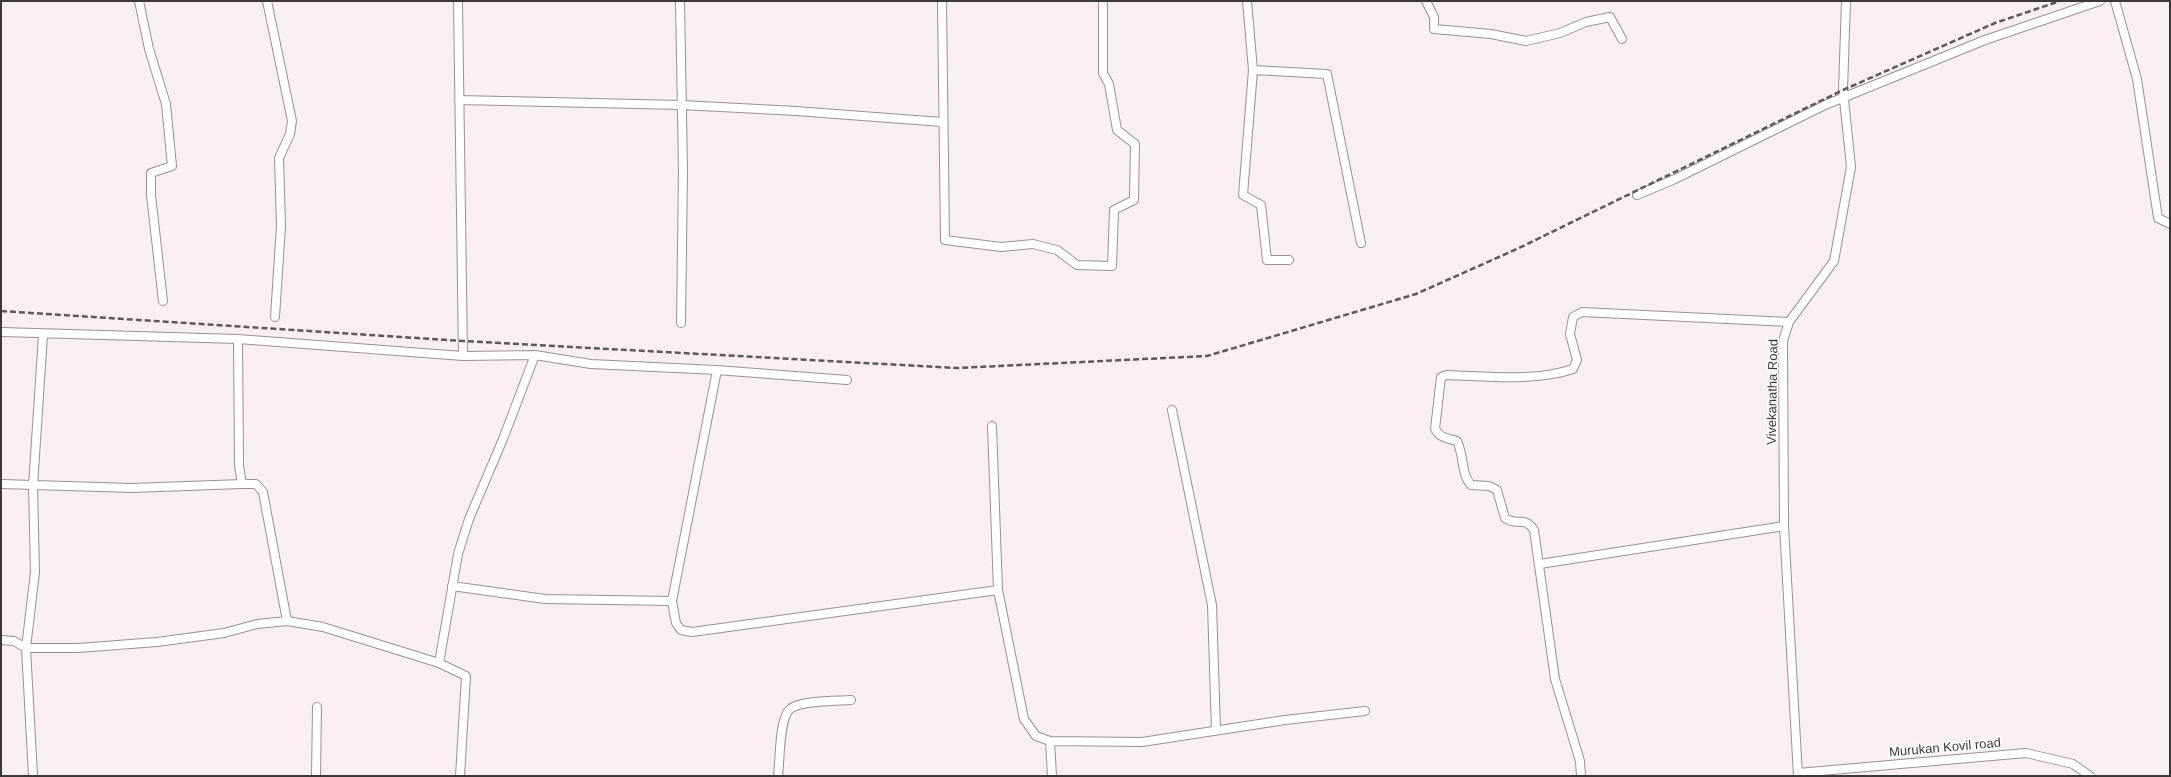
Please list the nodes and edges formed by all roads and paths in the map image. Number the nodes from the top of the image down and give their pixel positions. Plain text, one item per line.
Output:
1 (139, 1) edge
2 (267, 1) edge
3 (458, 1) edge
4 (680, 1) edge
5 (942, 1) edge
6 (1103, 1) edge
7 (1247, 1) edge
8 (1426, 1) edge
9 (1846, 1) edge
10 (2100, 1) edge
11 (2115, 1) edge
12 (1622, 39) dead end
13 (1253, 70) junction
14 (1844, 98) junction
15 (459, 100) junction
16 (682, 105) junction
17 (942, 122) junction
18 (1637, 195) dead end
19 (2170, 224) edge
20 (1361, 243) dead end
21 (1289, 260) dead end
22 (163, 302) dead end
23 (274, 317) dead end
24 (1789, 322) junction
25 (681, 323) dead end
26 (1, 332) edge
27 (43, 335) junction
28 (238, 339) junction
29 (534, 355) junction
30 (463, 356) junction
31 (716, 370) junction
32 (847, 380) dead end
33 (1172, 410) dead end
34 (992, 426) dead end
35 (1, 484) edge
36 (242, 484) junction
37 (33, 486) junction
38 (1784, 526) junction
39 (1540, 564) junction
40 (452, 586) junction
41 (998, 590) junction
42 (672, 601) junction
43 (287, 621) junction
44 (1, 640) edge
45 (26, 648) junction
46 (438, 663) junction
47 (851, 700) dead end
48 (317, 707) dead end
49 (1364, 711) dead end
50 (1216, 730) junction
51 (1050, 741) junction
52 (1798, 774) edge
53 (34, 776) edge
54 (316, 776) edge
55 (460, 776) edge
56 (778, 776) edge
57 (1052, 776) edge
58 (1581, 776) edge
59 (2090, 776) edge

1 - 22 street
2 - 23 street
3 - 15 street
4 - 16 street
5 - 17 street
6 - 17 street
7 - 13 street
8 - 12 street
9 - 14 street, Vivekanatha Road
10 - 14 street
11 - 19 street
13 - 20 street
13 - 21 street
14 - 18 street
14 - 24 street, Vivekanatha Road
15 - 16 street
15 - 30 street
16 - 17 street
16 - 25 street
24 - 38 street, Vivekanatha Road
24 - 39 street
26 - 27 street
27 - 28 street
27 - 37 street
28 - 30 street
28 - 36 street
29 - 30 street
29 - 31 street
29 - 40 street
31 - 32 street
31 - 42 street
33 - 50 street
34 - 41 street
35 - 37 street
36 - 37 street
36 - 43 street
37 - 45 street
38 - 39 street
38 - 52 street, Vivekanatha Road
39 - 58 street
40 - 42 street
40 - 46 street
41 - 42 street
41 - 51 street
43 - 45 street
43 - 46 street
44 - 45 street
45 - 53 street
46 - 55 street
47 - 56 street
48 - 54 street
49 - 50 street
50 - 51 street
51 - 57 street
52 - 59 street, Murukan Kovil road

